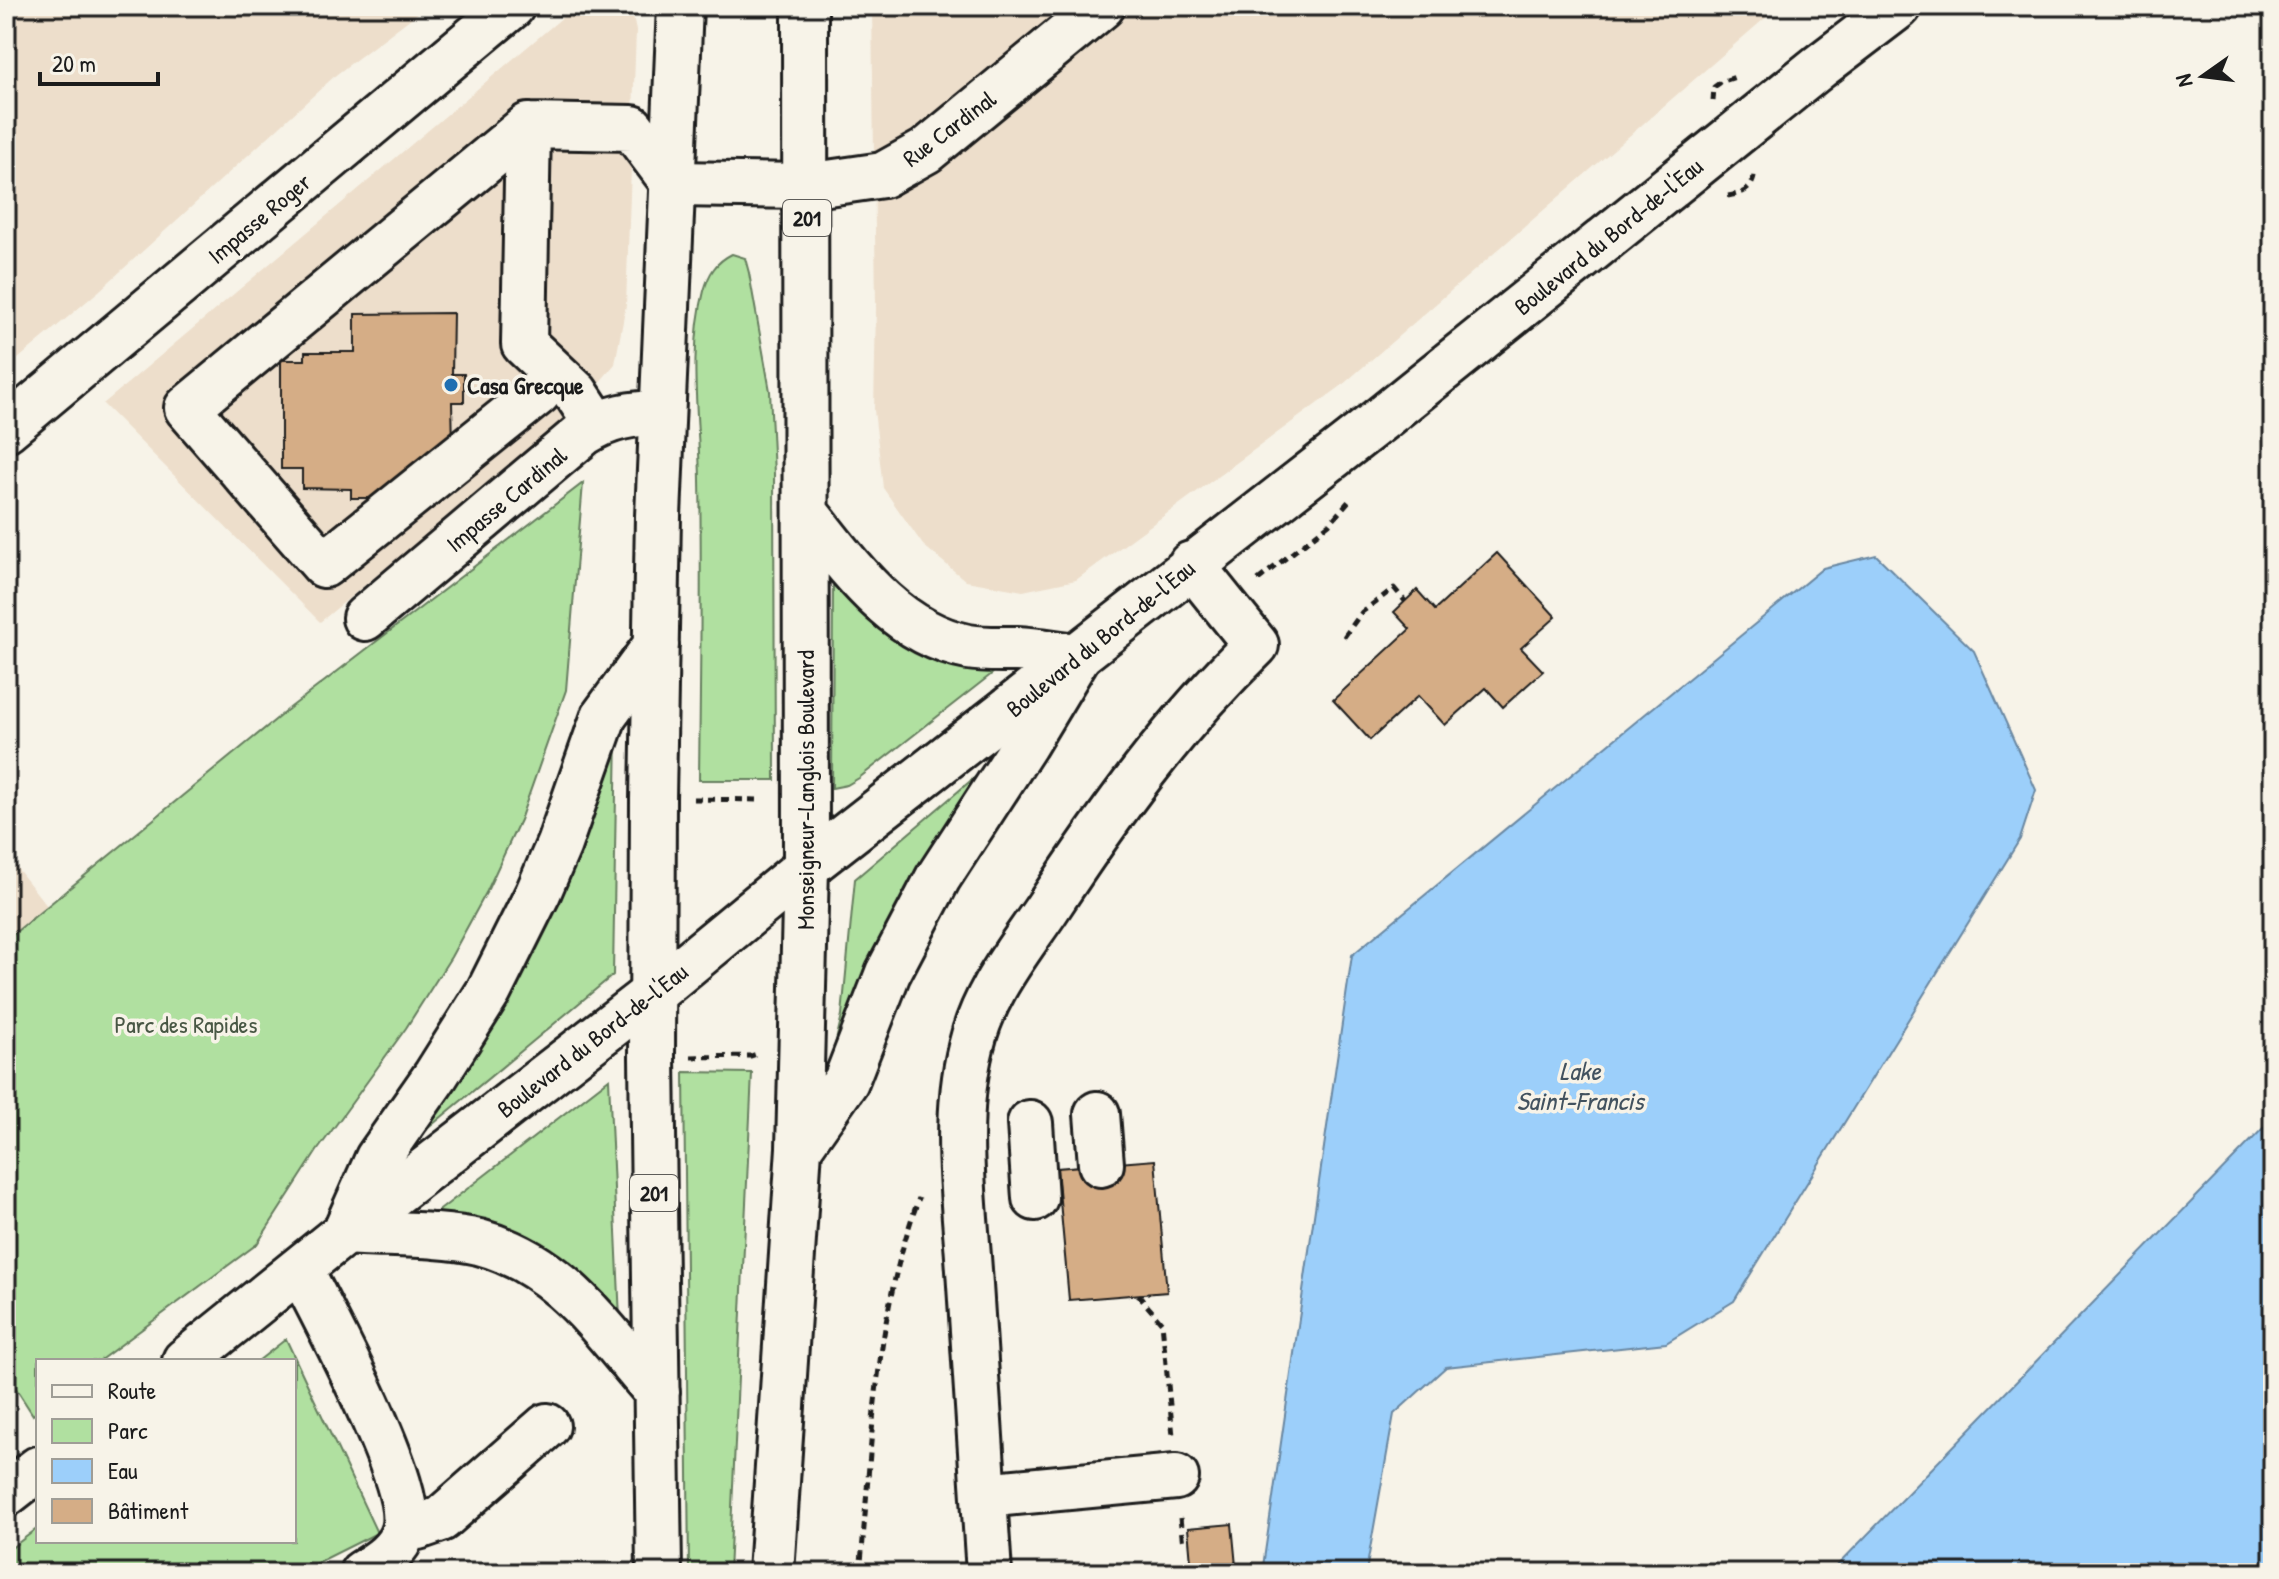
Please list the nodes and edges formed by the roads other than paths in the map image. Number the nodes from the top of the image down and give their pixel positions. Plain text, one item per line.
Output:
1 (512, 6) edge
2 (680, 6) edge
3 (805, 6) edge
4 (1102, 6) edge
5 (1899, 6) edge
6 (528, 126) junction
7 (674, 184) junction
8 (807, 186) junction
9 (555, 373) junction
10 (662, 413) junction
11 (597, 425) junction
12 (6, 429) edge
13 (807, 514) junction
14 (1191, 564) junction
15 (365, 618) dead end
16 (656, 645) junction
17 (1078, 656) junction
18 (806, 867) junction
19 (652, 994) junction
20 (1097, 1114) dead end
21 (1030, 1123) dead end
22 (799, 1148) junction
23 (1101, 1164) dead end
24 (1035, 1198) dead end
25 (345, 1232) junction
26 (300, 1269) junction
27 (188, 1359) edge
28 (657, 1392) junction
29 (547, 1426) dead end
30 (36, 1471) edge
31 (1176, 1477) road end
32 (6, 1494) edge
33 (984, 1495) junction
34 (405, 1526) junction
35 (362, 1573) edge
36 (659, 1573) edge
37 (771, 1573) edge
38 (989, 1573) edge

1 - 12 main road, Impasse Roger
2 - 7 main road, 201
3 - 8 main road, Monseigneur-Langlois Boulevard / 201
4 - 8 main road, Rue Cardinal
5 - 14 main road, Boulevard du Bord-de-l'Eau
6 - 7 main road
6 - 9 main road
6 - 9 main road
7 - 8 main road, Rue Cardinal
7 - 10 main road, 201
8 - 13 main road, Monseigneur-Langlois Boulevard / 201
9 - 11 main road
10 - 11 main road, Impasse Cardinal
10 - 16 main road, 201
11 - 15 main road, Impasse Cardinal
13 - 17 main road
13 - 18 main road, Monseigneur-Langlois Boulevard / 201
14 - 17 main road, Boulevard du Bord-de-l'Eau
14 - 33 main road
16 - 19 main road, 201
16 - 25 main road
17 - 18 main road, Boulevard du Bord-de-l'Eau
17 - 22 main road
18 - 19 main road, Boulevard du Bord-de-l'Eau
18 - 22 main road, Monseigneur-Langlois Boulevard / 201
19 - 25 main road, Boulevard du Bord-de-l'Eau
19 - 28 main road, 201
20 - 23 main road
21 - 24 main road
22 - 37 main road, Monseigneur-Langlois Boulevard / 201
25 - 26 main road, Boulevard du Bord-de-l'Eau
25 - 28 main road
26 - 27 main road, Boulevard du Bord-de-l'Eau
26 - 34 main road
28 - 36 main road, 201
29 - 34 main road
30 - 32 main road
31 - 33 main road
33 - 38 main road
34 - 35 main road

